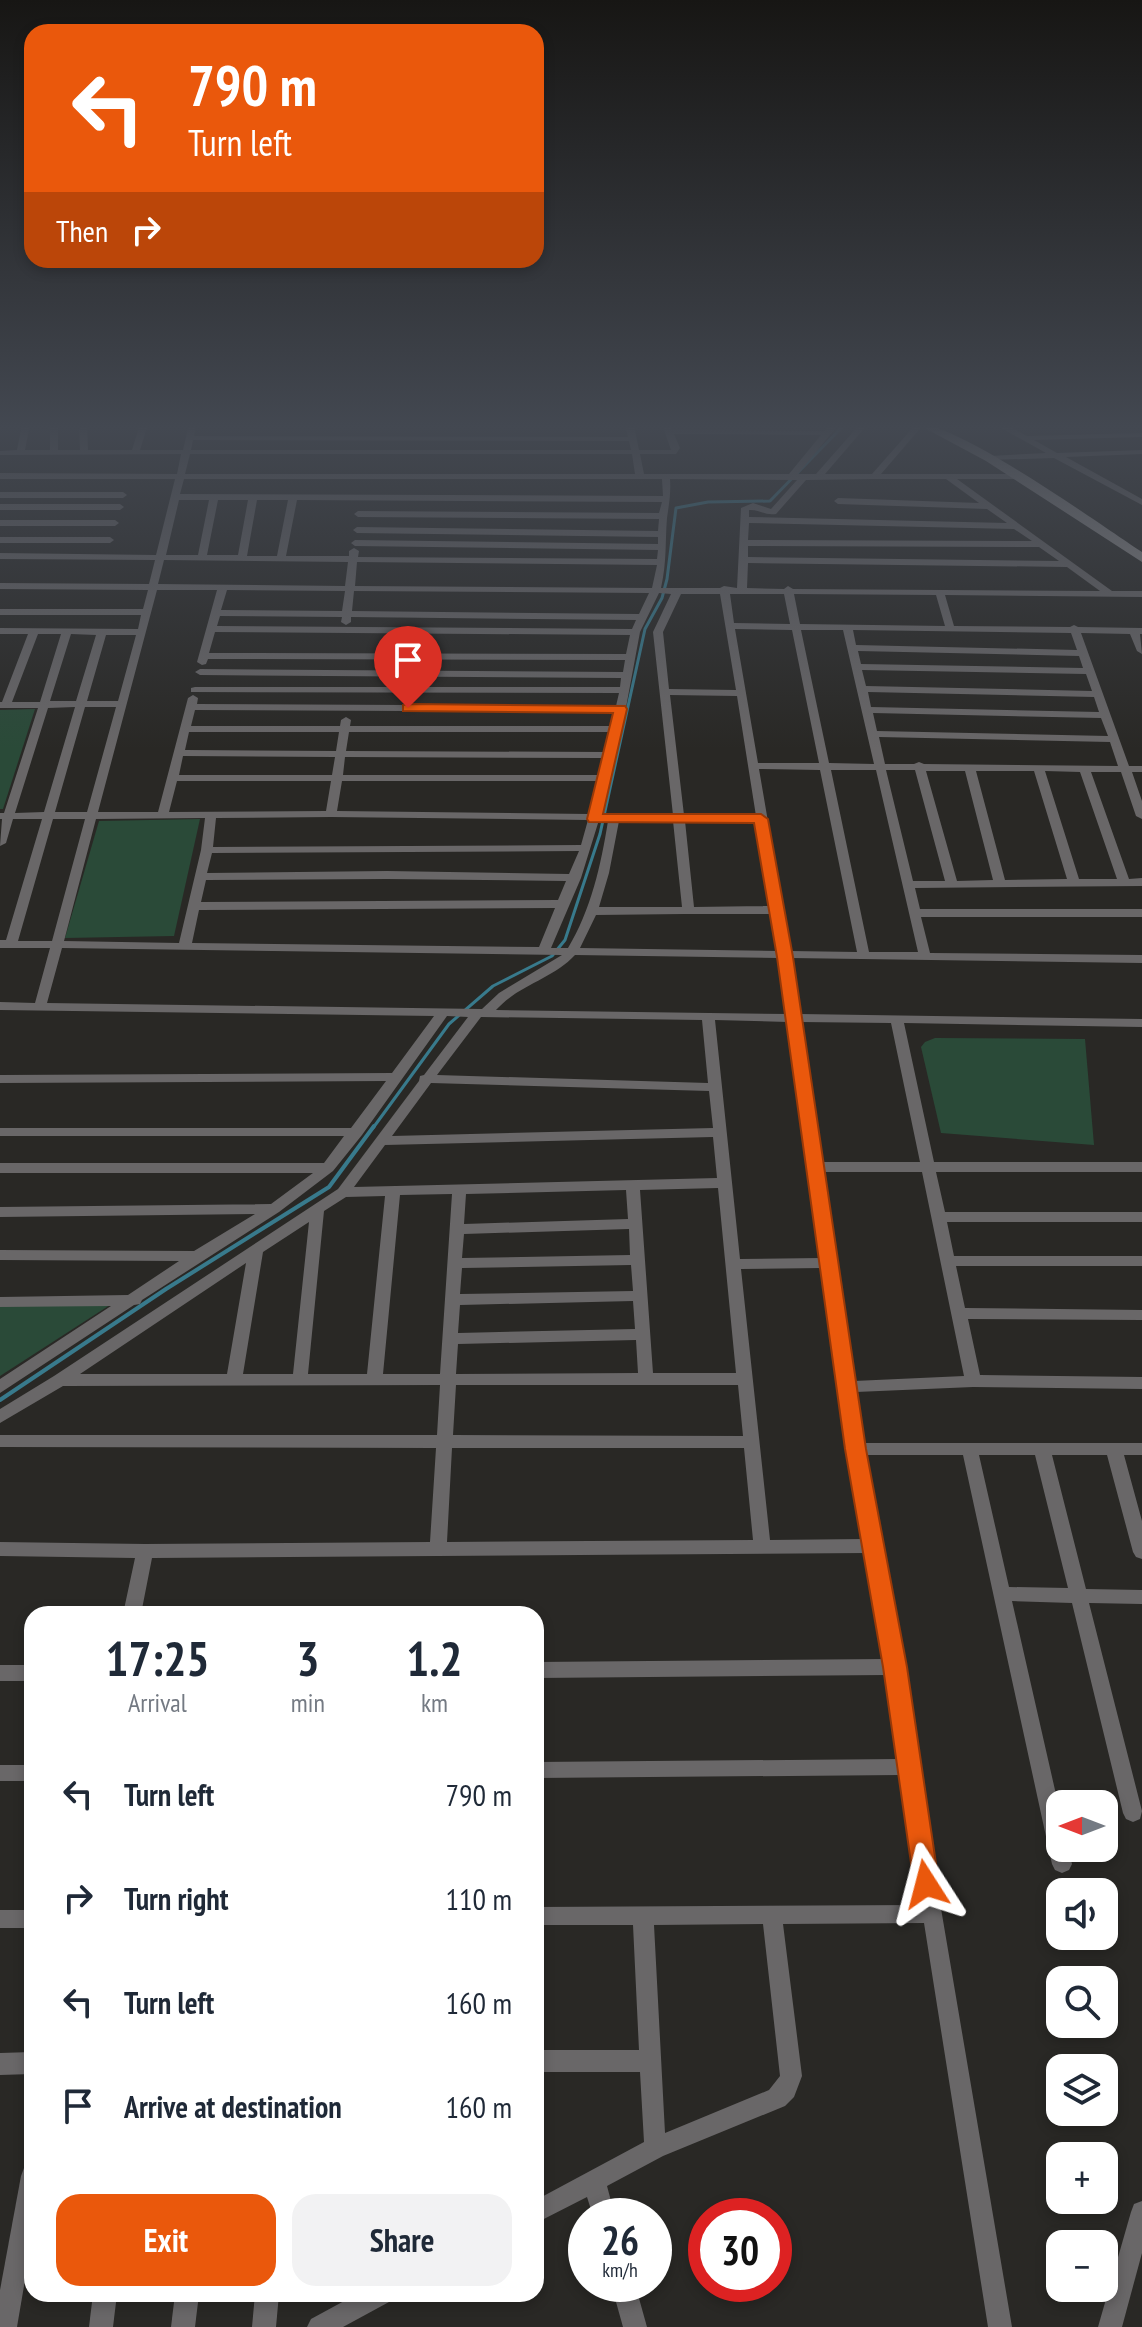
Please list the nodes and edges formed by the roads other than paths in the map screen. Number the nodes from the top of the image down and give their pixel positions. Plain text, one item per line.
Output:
1 (112, 533) edge
2 (167, 533) edge
3 (207, 533) edge
4 (246, 533) edge
5 (286, 533) edge
6 (357, 533) edge
7 (487, 533) edge
8 (601, 533) edge
9 (744, 533) edge
10 (1026, 533) edge
11 (1104, 533) edge
12 (663, 534) joint
13 (0, 540) edge
14 (110, 540) junction
15 (355, 543) junction
16 (743, 543) junction
17 (1042, 544) junction
18 (486, 545) junction
19 (663, 547) junction
20 (106, 555) junction
21 (0, 556) edge
22 (161, 556) junction
23 (202, 557) junction
24 (242, 557) junction
25 (281, 558) junction
26 (1142, 558) edge
27 (353, 559) junction
28 (485, 560) junction
29 (742, 560) junction
30 (662, 562) junction
31 (1070, 564) junction
32 (153, 585) junction
33 (0, 586) edge
34 (349, 586) junction
35 (223, 587) junction
36 (656, 589) junction
37 (678, 589) junction
38 (724, 589) junction
39 (742, 589) junction
40 (788, 589) junction
41 (939, 591) junction
42 (1109, 593) junction
43 (1142, 594) edge
44 (0, 612) edge
45 (147, 612) junction
46 (216, 613) junction
47 (347, 614) junction
48 (641, 617) junction
49 (730, 626) junction
50 (796, 626) junction
51 (847, 626) junction
52 (950, 627) junction
53 (1074, 628) junction
54 (212, 629) junction
55 (345, 630) junction
56 (0, 631) edge
57 (34, 631) junction
58 (67, 631) junction
59 (102, 631) junction
60 (1138, 631) edge
61 (141, 632) junction
62 (635, 632) junction
63 (852, 648) junction
64 (1142, 651) edge
65 (1083, 653) junction
66 (204, 656) junction
67 (629, 657) junction
68 (857, 667) junction
69 (1090, 671) junction
70 (200, 672) junction
71 (626, 675) junction
72 (862, 689) junction
73 (195, 690) junction
74 (625, 690) junction
75 (666, 692) junction
76 (743, 693) junction
77 (1098, 694) junction
78 (78, 704) junction
79 (120, 704) junction
80 (3, 705) edge
81 (43, 705) junction
82 (191, 707) junction
83 (347, 708) junction
84 (620, 709) junction
85 (867, 710) junction
86 (1105, 715) junction
87 (186, 729) junction
88 (344, 729) junction
89 (617, 729) junction
90 (873, 734) junction
91 (1114, 739) junction
92 (180, 753) junction
93 (341, 753) junction
94 (610, 755) junction
95 (824, 764) junction
96 (881, 765) junction
97 (919, 765) junction
98 (753, 766) junction
99 (969, 766) junction
100 (1038, 768) junction
101 (1084, 768) junction
102 (1125, 769) junction
103 (1142, 769) edge
104 (337, 776) junction
105 (173, 778) junction
106 (605, 778) junction
107 (51, 814) junction
108 (90, 814) junction
109 (163, 814) junction
110 (211, 814) junction
111 (331, 814) junction
112 (5, 815) edge
113 (1142, 816) edge
114 (679, 818) junction
115 (595, 819) junction
116 (614, 819) junction
117 (761, 819) junction
118 (0, 843) edge
119 (586, 848) junction
120 (207, 850) junction
121 (201, 877) junction
122 (575, 878) junction
123 (1124, 882) junction
124 (1142, 882) edge
125 (1074, 883) junction
126 (952, 884) junction
127 (1000, 884) junction
128 (910, 885) junction
129 (565, 904) junction
130 (194, 906) junction
131 (777, 910) junction
132 (590, 911) junction
133 (689, 912) junction
134 (917, 913) junction
135 (1142, 913) edge
136 (5, 944) edge
137 (56, 944) junction
138 (185, 945) junction
139 (560, 949) junction
140 (785, 957) junction
141 (864, 957) junction
142 (925, 957) junction
143 (1142, 959) edge
144 (0, 1006) edge
145 (40, 1006) junction
146 (444, 1012) junction
147 (483, 1012) junction
148 (708, 1016) junction
149 (793, 1016) junction
150 (897, 1019) junction
151 (1142, 1023) edge
152 (394, 1077) junction
153 (0, 1079) edge
154 (425, 1079) junction
155 (715, 1087) junction
156 (0, 1132) edge
157 (357, 1132) junction
158 (719, 1132) junction
159 (380, 1141) junction
160 (814, 1167) junction
161 (929, 1167) junction
162 (1142, 1167) edge
163 (0, 1168) edge
164 (328, 1168) junction
165 (723, 1183) junction
166 (633, 1185) junction
167 (459, 1190) junction
168 (393, 1191) junction
169 (343, 1192) junction
170 (274, 1209) junction
171 (317, 1211) junction
172 (0, 1212) edge
173 (940, 1217) junction
174 (1142, 1217) edge
175 (636, 1224) junction
176 (457, 1229) junction
177 (256, 1250) junction
178 (0, 1255) edge
179 (197, 1256) junction
180 (638, 1260) junction
181 (949, 1261) junction
182 (1142, 1261) edge
183 (455, 1263) junction
184 (828, 1263) junction
185 (732, 1264) junction
186 (641, 1296) junction
187 (135, 1300) junction
188 (453, 1300) junction
189 (0, 1302) edge
190 (959, 1313) junction
191 (1142, 1315) edge
192 (643, 1334) junction
193 (450, 1339) junction
194 (234, 1378) junction
195 (745, 1379) junction
196 (60, 1380) junction
197 (300, 1380) junction
198 (646, 1380) junction
199 (374, 1381) junction
200 (973, 1381) junction
201 (448, 1382) junction
202 (1142, 1383) edge
203 (0, 1387) edge
204 (848, 1387) junction
205 (0, 1417) edge
206 (0, 1441) edge
207 (751, 1442) junction
208 (444, 1444) junction
209 (856, 1449) junction
210 (1042, 1449) junction
211 (1142, 1449) edge
212 (970, 1450) junction
213 (1114, 1450) junction
214 (872, 1546) junction
215 (762, 1547) junction
216 (0, 1549) edge
217 (438, 1550) junction
218 (145, 1551) junction
219 (1142, 1552) edge
220 (1002, 1594) junction
221 (1079, 1595) junction
222 (1142, 1597) edge
223 (134, 1606) edge
224 (895, 1667) junction
225 (544, 1670) edge
226 (0, 1673) edge
227 (24, 1673) edge
228 (908, 1767) junction
229 (544, 1770) edge
230 (0, 1773) edge
231 (24, 1773) edge
232 (1133, 1813) dead end
233 (1062, 1864) dead end
234 (931, 1914) junction
235 (643, 1915) junction
236 (772, 1915) junction
237 (544, 1916) edge
238 (0, 1919) edge
239 (24, 1919) edge
240 (544, 2061) edge
241 (651, 2061) junction
242 (24, 2063) edge
243 (0, 2064) edge
244 (655, 2148) junction
245 (594, 2181) junction
246 (599, 2198) edge
247 (544, 2208) edge
248 (1142, 2212) edge
249 (24, 2221) edge
250 (104, 2302) edge
251 (186, 2302) edge
252 (266, 2302) edge
253 (352, 2302) edge
254 (628, 2302) edge
255 (5, 2327) edge
256 (101, 2327) edge
257 (183, 2327) edge
258 (264, 2327) edge
259 (319, 2327) edge
260 (635, 2327) edge
261 (1000, 2327) edge
262 (1110, 2327) edge

1 - 14 street
2 - 22 street
3 - 23 street
4 - 24 street
5 - 25 street
6 - 15 street
7 - 18 street
8 - 12 street
9 - 16 street
10 - 17 street
11 - 26 street
12 - 19 street
13 - 14 street
14 - 20 street
15 - 18 street
15 - 27 street
16 - 17 street
16 - 29 street
17 - 31 street
18 - 19 street
18 - 28 street
19 - 30 street
20 - 21 street
20 - 22 street
22 - 23 street
22 - 32 street
23 - 24 street
24 - 25 street
25 - 27 street
27 - 28 street
27 - 34 street
28 - 30 street
29 - 31 street
29 - 39 street
30 - 36 street
31 - 42 street
32 - 33 street
32 - 35 street
32 - 45 street
34 - 35 street
34 - 36 street
34 - 47 street
35 - 46 street
36 - 37 street
36 - 48 street
37 - 38 street
37 - 75 street
38 - 39 street
38 - 49 street
39 - 40 street
40 - 41 street
40 - 50 street
41 - 42 street
41 - 52 street
42 - 43 street
44 - 45 street
45 - 61 street
46 - 47 street
46 - 54 street
47 - 48 street
47 - 55 street
48 - 62 street
49 - 50 street
49 - 76 street
50 - 51 street
50 - 95 street
51 - 52 street
51 - 63 street
52 - 53 street
53 - 60 street
53 - 65 street
54 - 55 street
54 - 66 street
55 - 62 street
56 - 57 street
57 - 58 street
57 - 80 street
58 - 59 street
58 - 81 street
59 - 61 street
59 - 78 street
60 - 64 street
61 - 79 street
62 - 67 street
63 - 65 street
63 - 68 street
65 - 69 street
66 - 67 street
66 - 70 street
67 - 71 street
68 - 69 street
68 - 72 street
69 - 77 street
70 - 71 street
70 - 73 street
71 - 74 street
72 - 77 street
72 - 85 street
73 - 74 street
73 - 82 street
74 - 84 street
75 - 76 street
75 - 114 street
76 - 98 street
77 - 86 street
78 - 79 street
78 - 81 street
78 - 107 street
79 - 108 street
80 - 81 street
81 - 112 street
82 - 83 street
82 - 87 street
83 - 84 street
83 - 88 street
84 - 89 street
85 - 86 street
85 - 90 street
86 - 91 street
87 - 88 street
87 - 92 street
88 - 89 street
88 - 93 street
89 - 94 street
90 - 91 street
90 - 96 street
91 - 102 street
92 - 93 street
92 - 105 street
93 - 94 street
93 - 104 street
94 - 106 street
95 - 96 street
95 - 98 street
95 - 141 street
96 - 97 street
96 - 128 street
97 - 99 street
97 - 126 street
98 - 117 street
99 - 100 street
99 - 127 street
100 - 101 street
100 - 125 street
101 - 102 street
101 - 123 street
102 - 103 street
102 - 113 street
104 - 105 street
104 - 106 street
104 - 111 street
105 - 109 street
106 - 115 street
107 - 108 street
107 - 112 street
107 - 136 street
108 - 109 street
108 - 137 street
109 - 110 street
110 - 111 street
110 - 120 street
111 - 115 street
112 - 118 street
114 - 116 street
114 - 117 street
114 - 133 street
115 - 116 street
115 - 119 street
116 - 132 street
117 - 131 street
119 - 120 street
119 - 122 street
120 - 121 street
121 - 122 street
121 - 130 street
122 - 129 street
123 - 124 street
123 - 125 street
125 - 127 street
126 - 127 street
126 - 128 street
128 - 134 street
129 - 130 street
129 - 139 street
130 - 138 street
131 - 133 street
131 - 140 street
132 - 133 street
132 - 139 street
134 - 135 street
134 - 142 street
136 - 137 street
137 - 138 street
137 - 145 street
138 - 139 street
139 - 140 street
139 - 147 street
140 - 141 street
140 - 149 street
141 - 142 street
142 - 143 street
144 - 145 street
145 - 146 street
146 - 147 street
146 - 152 street
147 - 148 street
147 - 154 street
148 - 149 street
148 - 155 street
149 - 150 street
149 - 160 street
150 - 151 street
150 - 161 street
152 - 153 street
152 - 157 street
154 - 155 street
154 - 159 street
155 - 158 street
156 - 157 street
157 - 164 street
158 - 159 street
158 - 165 street
159 - 169 street
160 - 161 street
160 - 184 street
161 - 162 street
161 - 173 street
163 - 164 street
164 - 170 street
165 - 166 street
165 - 185 street
166 - 167 street
166 - 175 street
167 - 168 street
167 - 176 street
168 - 169 street
168 - 199 street
169 - 171 street
170 - 172 street
170 - 179 street
171 - 177 street
171 - 197 street
173 - 174 street
173 - 181 street
175 - 176 street
175 - 180 street
176 - 183 street
177 - 194 street
177 - 196 street
178 - 179 street
179 - 187 street
180 - 183 street
180 - 186 street
181 - 182 street
181 - 190 street
183 - 188 street
184 - 185 street
184 - 204 street
185 - 195 street
186 - 188 street
186 - 192 street
187 - 189 street
187 - 203 street
188 - 193 street
190 - 191 street
190 - 200 street
192 - 193 street
192 - 198 street
193 - 201 street
194 - 196 street
194 - 197 street
195 - 198 street
195 - 207 street
196 - 205 street
197 - 199 street
198 - 201 street
199 - 201 street
200 - 202 street
200 - 204 street
201 - 208 street
204 - 209 street
206 - 208 street
207 - 208 street
207 - 215 street
208 - 217 street
209 - 212 street
209 - 214 street
210 - 212 street
210 - 213 street
210 - 221 street
211 - 213 street
212 - 220 street
213 - 219 street
214 - 215 street
214 - 224 street
215 - 217 street
216 - 218 street
217 - 218 street
218 - 223 street
220 - 221 street
220 - 233 street
221 - 222 street
221 - 232 street
224 - 225 street
224 - 228 street
226 - 227 street
228 - 229 street
228 - 234 street
230 - 231 street
234 - 236 street
234 - 261 street
235 - 236 street
235 - 237 street
235 - 241 street
236 - 244 street
238 - 239 street
240 - 241 street
241 - 244 street
242 - 243 street
244 - 245 street
245 - 246 street
245 - 247 street
248 - 262 street
249 - 255 street
250 - 256 street
251 - 257 street
252 - 258 street
253 - 259 street
254 - 260 street

